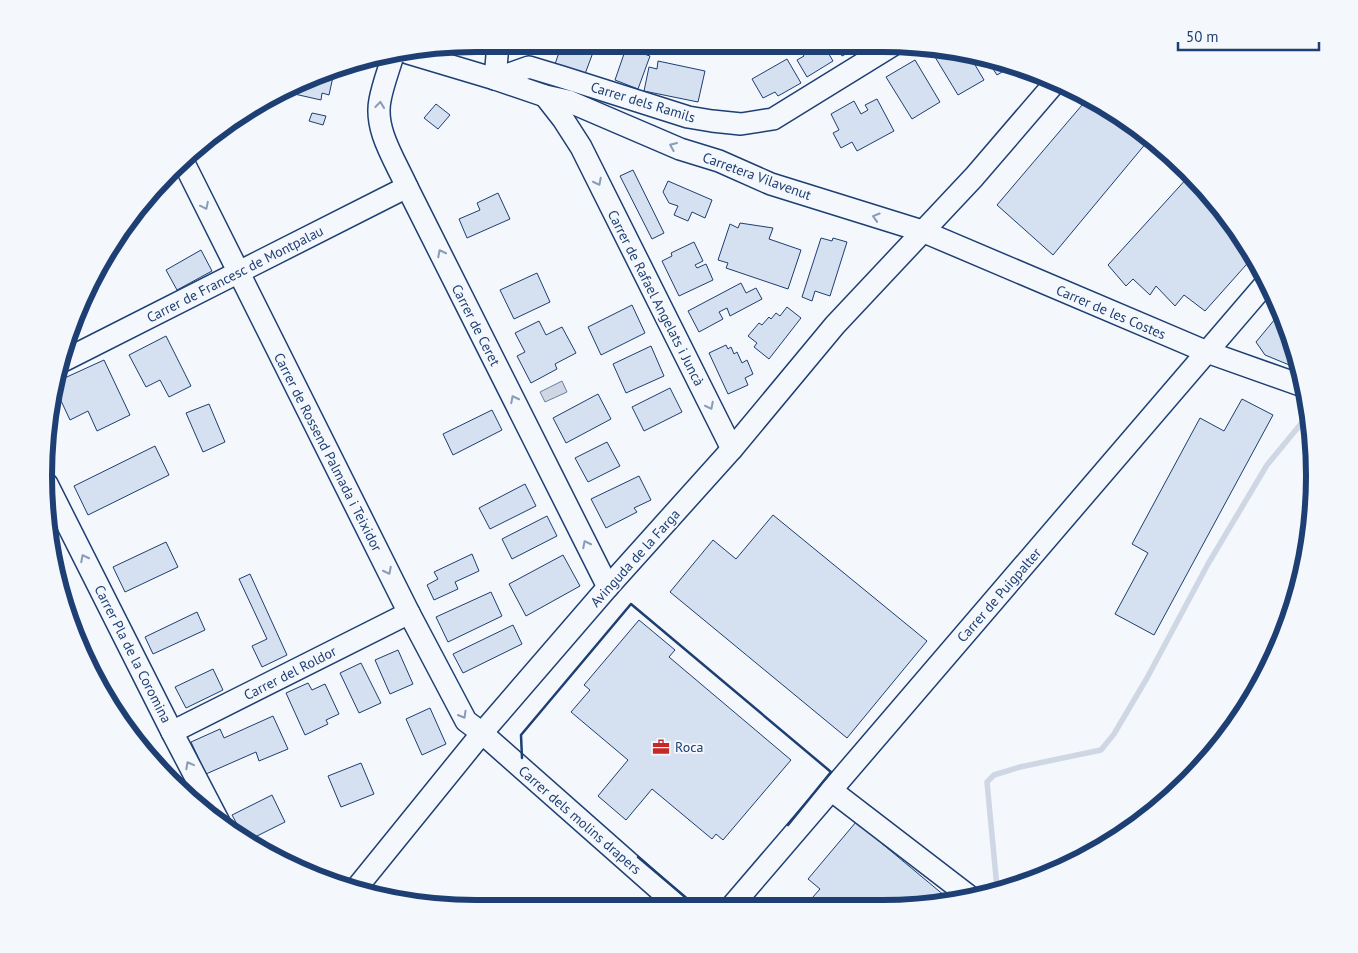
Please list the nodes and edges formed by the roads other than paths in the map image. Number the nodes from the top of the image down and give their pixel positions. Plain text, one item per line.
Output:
1 (497, 52) edge
2 (882, 52) edge
3 (419, 56) edge
4 (392, 61) edge
5 (495, 79) junction
6 (1051, 88) edge
7 (545, 96) junction
8 (614, 120) junction
9 (581, 147) junction
10 (186, 168) edge
11 (407, 187) junction
12 (922, 231) junction
13 (238, 273) junction
14 (1262, 288) edge
15 (1207, 352) junction
16 (70, 358) edge
17 (1295, 383) edge
18 (732, 449) junction
19 (53, 493) edge
20 (608, 587) junction
21 (409, 613) junction
22 (172, 732) junction
23 (482, 733) junction
24 (831, 790) junction
25 (211, 807) edge
26 (360, 884) edge
27 (965, 892) edge
28 (671, 900) edge
29 (737, 900) edge

1 - 5 street
2 - 5 street, Carrer dels Ramils
3 - 5 street, Carretera Vilavenut
11 -> 4 street, Carrer de Ceret
5 - 7 street, Carretera Vilavenut
6 - 12 street
7 - 8 street, Carretera Vilavenut
7 - 9 street, Carrer de Rafael Angelats i Juncà
8 - 9 street
12 -> 8 street, Carretera Vilavenut
9 -> 18 street, Carrer de Rafael Angelats i Juncà
10 -> 13 street, Carrer de Rossend Palmada i Teixidor
11 - 13 street, Carrer de Francesc de Montpalau
20 -> 11 street, Carrer de Ceret
12 - 15 street, Carrer de les Costes
12 - 18 street, Avinguda de la Farga
13 - 16 street, Carrer de Francesc de Montpalau
13 -> 21 street, Carrer de Rossend Palmada i Teixidor
14 - 15 street, Carrer de Puigpalter
15 - 17 street, Carrer de les Costes
15 - 24 street, Carrer de Puigpalter
18 - 20 street, Avinguda de la Farga
22 -> 19 street, Carrer Pla de la Coromina
20 - 23 street, Avinguda de la Farga
21 - 22 street, Carrer del Roldor
21 -> 23 street, Carrer de Rossend Palmada i Teixidor
25 -> 22 street, Carrer Pla de la Coromina
23 - 26 street, Avinguda de la Farga
23 - 28 street, Carrer dels molins drapers
24 - 27 street
24 - 29 street, Carrer de Puigpalter

